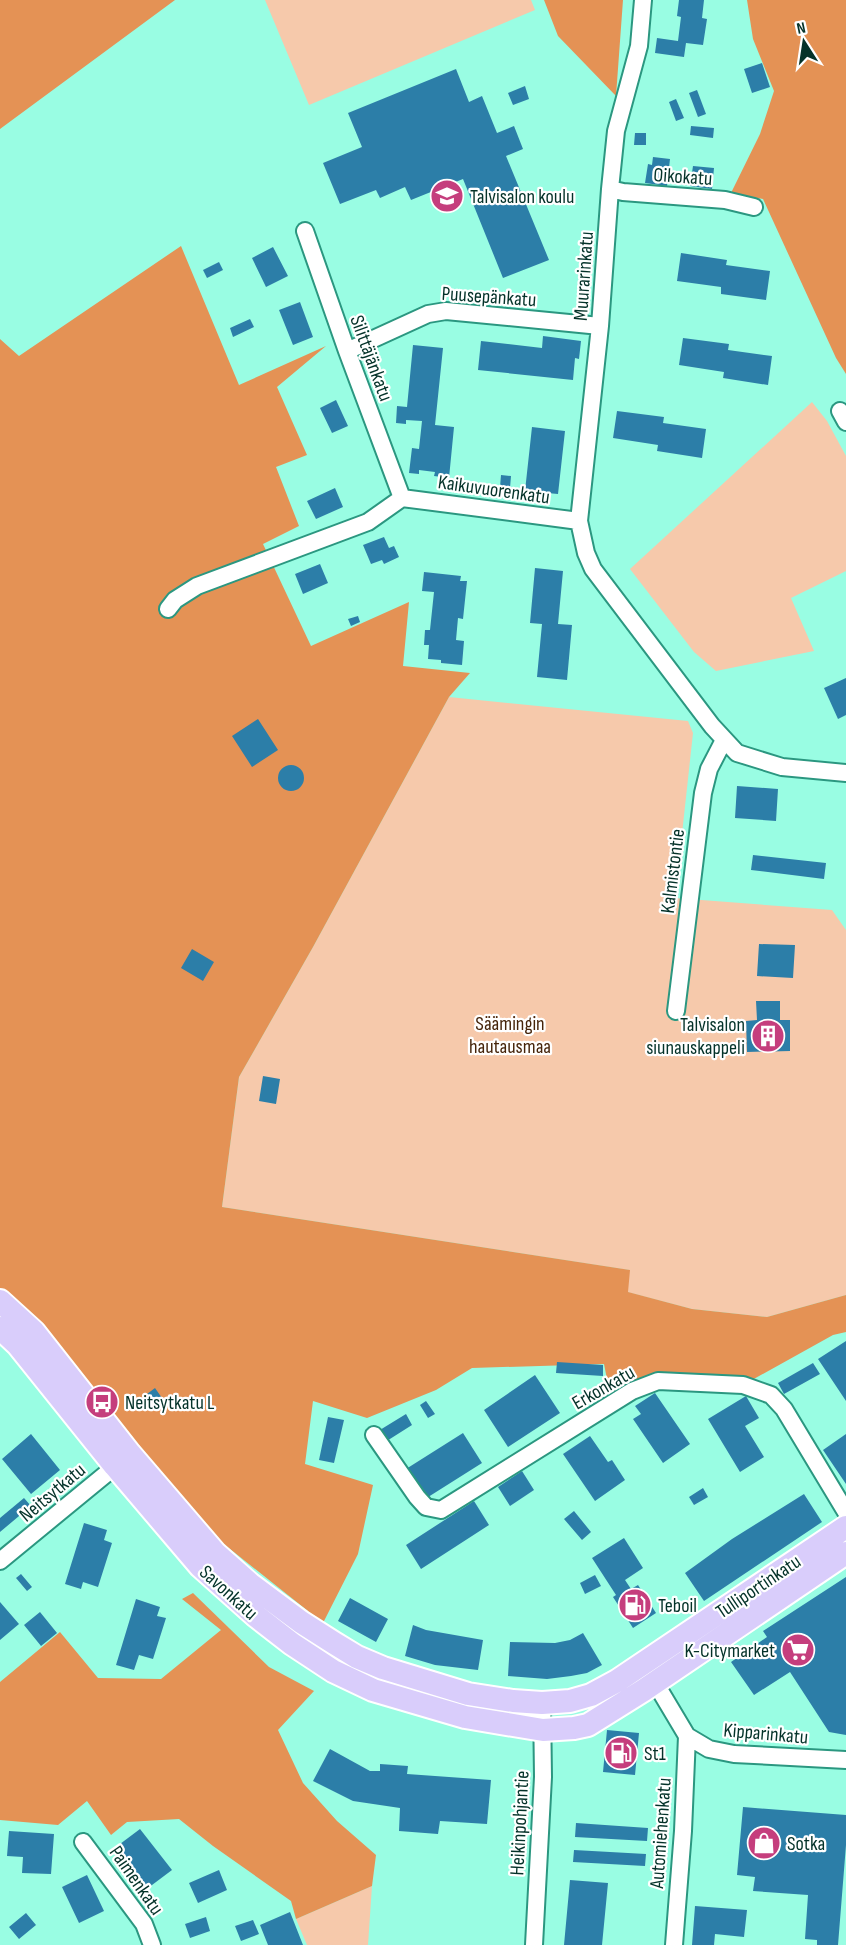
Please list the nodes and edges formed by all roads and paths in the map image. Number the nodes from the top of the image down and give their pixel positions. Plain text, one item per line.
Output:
1 (643, 0) edge
2 (609, 189) junction
3 (754, 207) dead end
4 (305, 231) dead end
5 (600, 326) junction
6 (347, 351) junction
7 (402, 498) junction
8 (579, 521) junction
9 (168, 609) dead end
10 (724, 740) junction
11 (846, 773) edge
12 (676, 1011) dead end
13 (0, 1301) edge
14 (0, 1328) edge
15 (374, 1435) dead end
16 (123, 1460) junction
17 (846, 1512) edge
18 (846, 1527) edge
19 (846, 1553) edge
20 (0, 1562) edge
21 (649, 1673) junction
22 (542, 1703) junction
23 (543, 1730) junction
24 (687, 1736) junction
25 (846, 1760) edge
26 (83, 1842) dead end
27 (152, 1945) edge
28 (534, 1945) edge
29 (674, 1945) edge

1 - 2 street, Muurarinkatu
2 - 3 street, Oikokatu
2 - 5 street, Muurarinkatu
4 - 6 street, Silittäjänkatu
5 - 6 street, Puusepänkatu
5 - 8 street, Muurarinkatu
6 - 7 street, Silittäjänkatu
7 - 8 street, Kaikuvuorenkatu
7 - 9 street
8 - 10 street
10 - 11 street
10 - 12 street, Kalmistontie
13 - 16 main road, Savonkatu
14 - 16 main road, Savonkatu
15 - 17 street, Erkonkatu
16 - 20 street, Neitsytkatu
16 - 22 main road, Savonkatu
16 - 23 main road, Savonkatu
18 - 21 main road, Tulliportinkatu
19 - 21 main road, Tulliportinkatu
21 - 22 main road, Tulliportinkatu
21 - 23 main road, Tulliportinkatu
21 - 24 street
22 - 23 street, Heikinpohjantie
23 - 28 street, Heikinpohjantie
24 - 25 street, Kipparinkatu
24 - 29 street, Automiehenkatu
26 - 27 street, Paimenkatu

